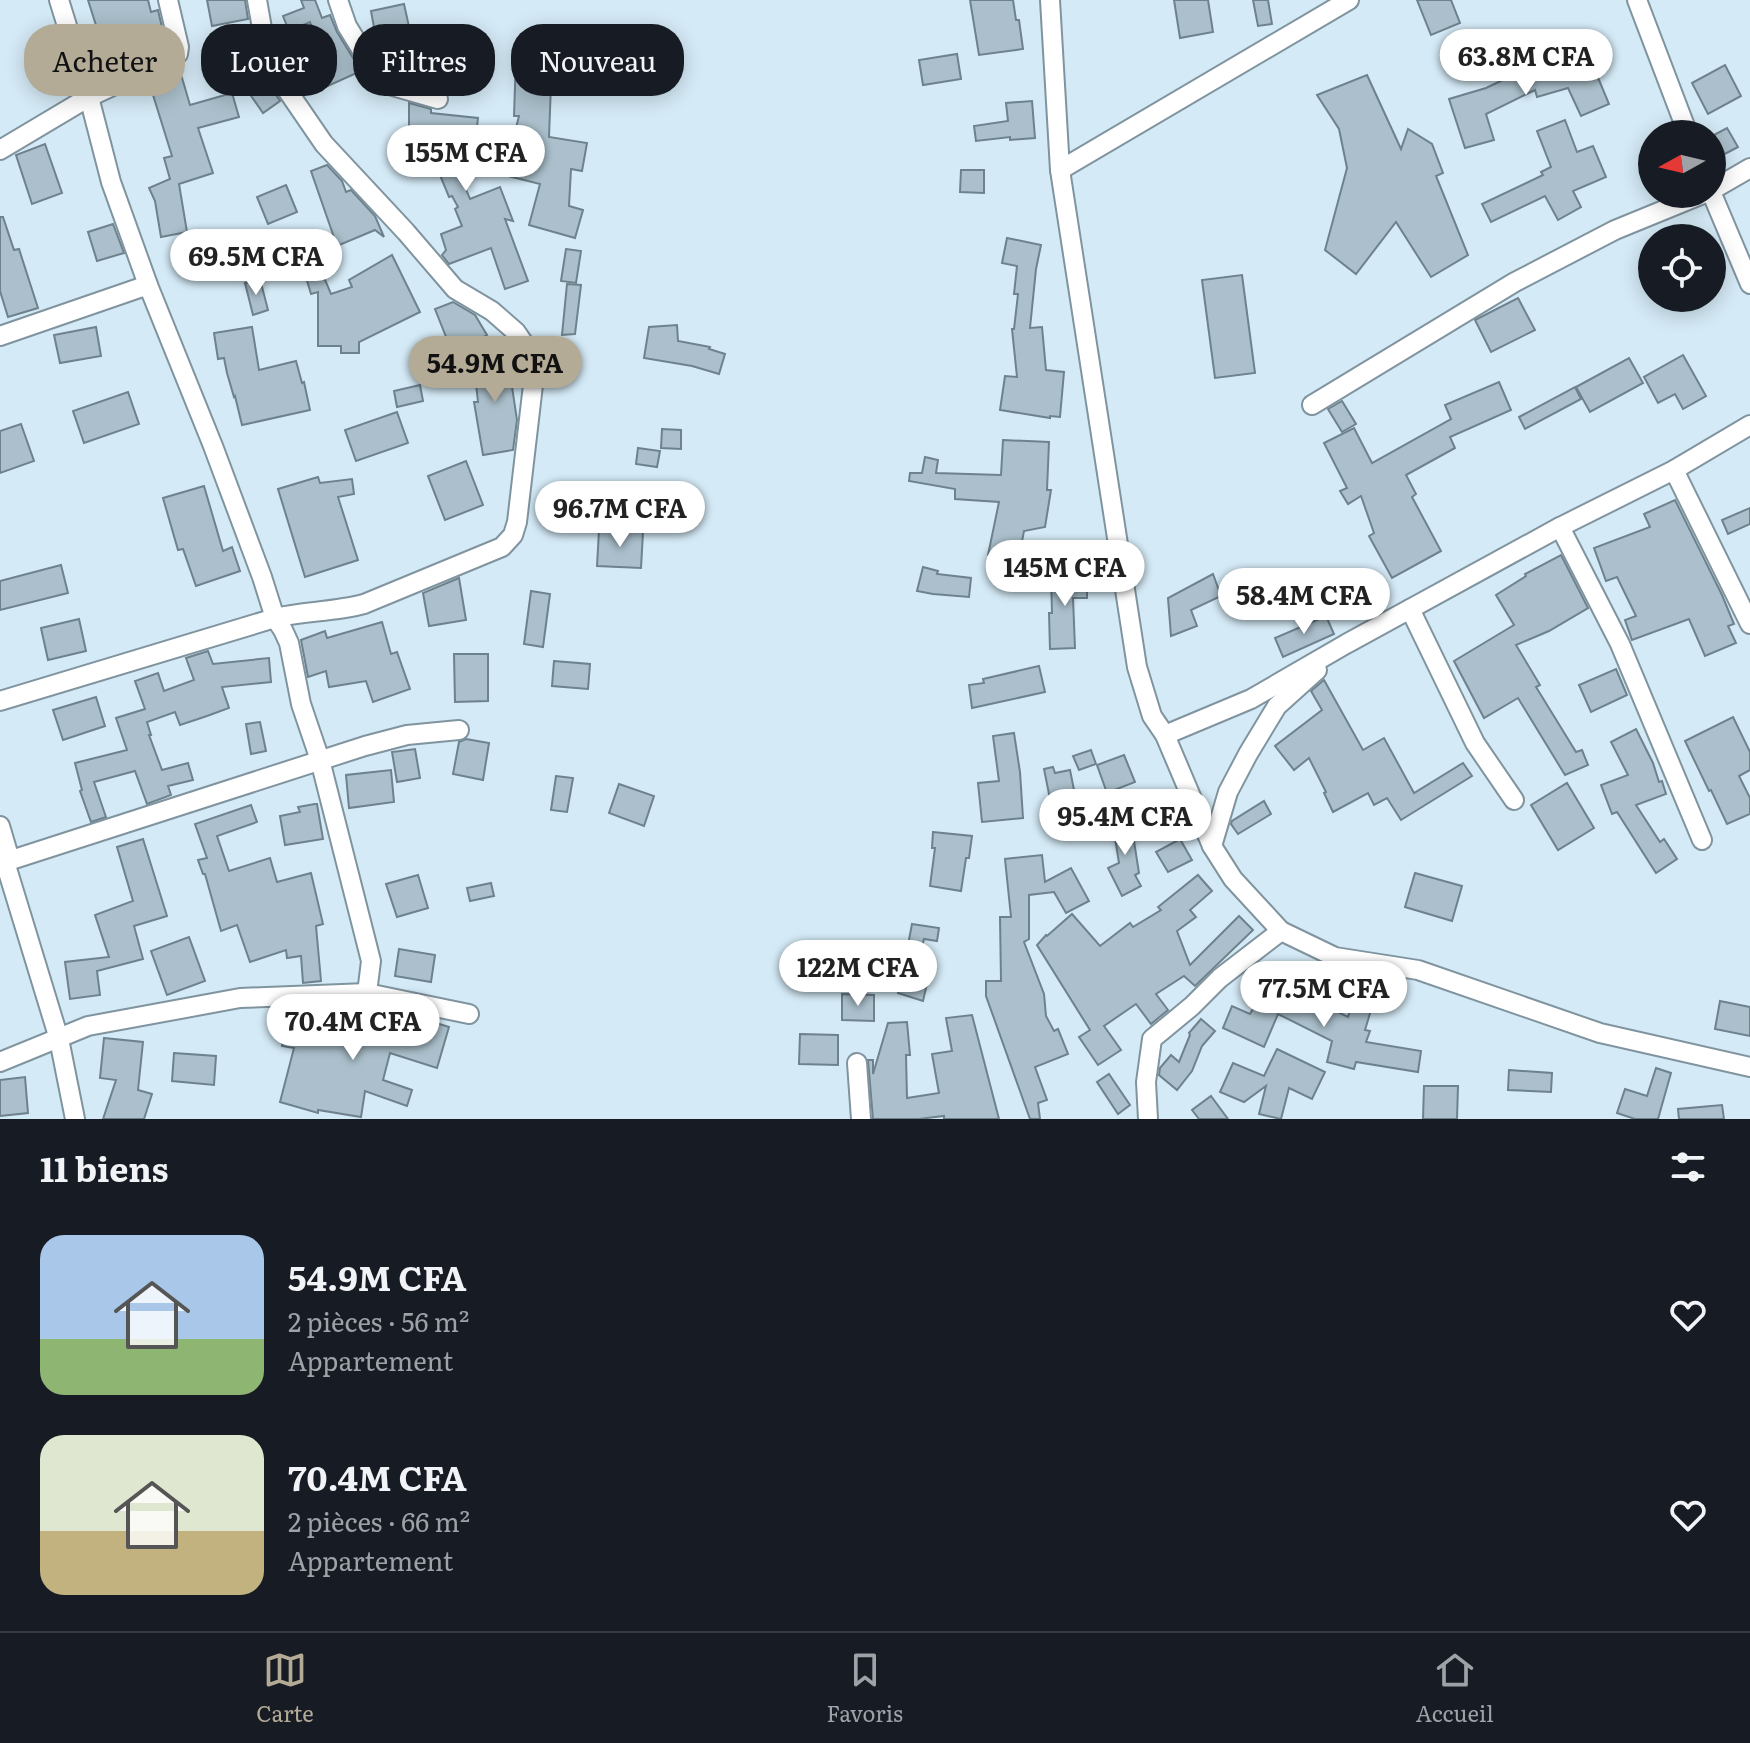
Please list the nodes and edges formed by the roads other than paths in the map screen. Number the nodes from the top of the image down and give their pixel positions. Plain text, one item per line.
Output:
1 (59, 0) edge
2 (168, 0) edge
3 (257, 0) edge
4 (338, 0) edge
5 (1050, 0) edge
6 (1349, 0) edge
7 (1637, 0) edge
8 (89, 97) junction
9 (438, 99) dead end
10 (1683, 120) edge
11 (0, 150) edge
12 (1750, 168) edge
13 (1060, 170) junction
14 (1726, 183) edge
15 (1669, 208) edge
16 (1719, 208) edge
17 (1750, 284) edge
18 (148, 285) junction
19 (0, 336) edge
20 (1312, 405) dead end
21 (1750, 425) edge
22 (1674, 470) junction
23 (1560, 527) junction
24 (1410, 609) junction
25 (275, 618) junction
26 (1750, 624) edge
27 (1346, 644) junction
28 (0, 701) edge
29 (459, 730) dead end
30 (1165, 735) junction
31 (320, 760) junction
32 (1514, 800) dead end
33 (0, 826) edge
34 (1702, 840) dead end
35 (1212, 846) junction
36 (4, 857) edge
37 (1281, 931) junction
38 (367, 993) junction
39 (469, 1014) dead end
40 (59, 1039) junction
41 (0, 1062) edge
42 (857, 1063) dead end
43 (1750, 1067) edge
44 (75, 1119) edge
45 (861, 1119) edge
46 (1148, 1119) edge

1 - 8 street
2 - 8 street
3 - 25 street
4 - 9 street
5 - 13 street
6 - 13 street
7 - 10 street
8 - 11 street
8 - 18 street
12 - 14 street
13 - 30 street
15 - 20 street
16 - 17 street
18 - 19 street
18 - 25 street
21 - 22 street
22 - 23 street
22 - 26 street
23 - 24 street
23 - 34 street
24 - 27 street
24 - 32 street
25 - 28 street
25 - 31 street
27 - 30 street
27 - 35 street
29 - 31 street
30 - 35 street
31 - 36 street
31 - 38 street
33 - 36 street
35 - 37 street
36 - 40 street
37 - 43 street
37 - 46 street
38 - 39 street
38 - 40 street
40 - 41 street
40 - 44 street
42 - 45 street

